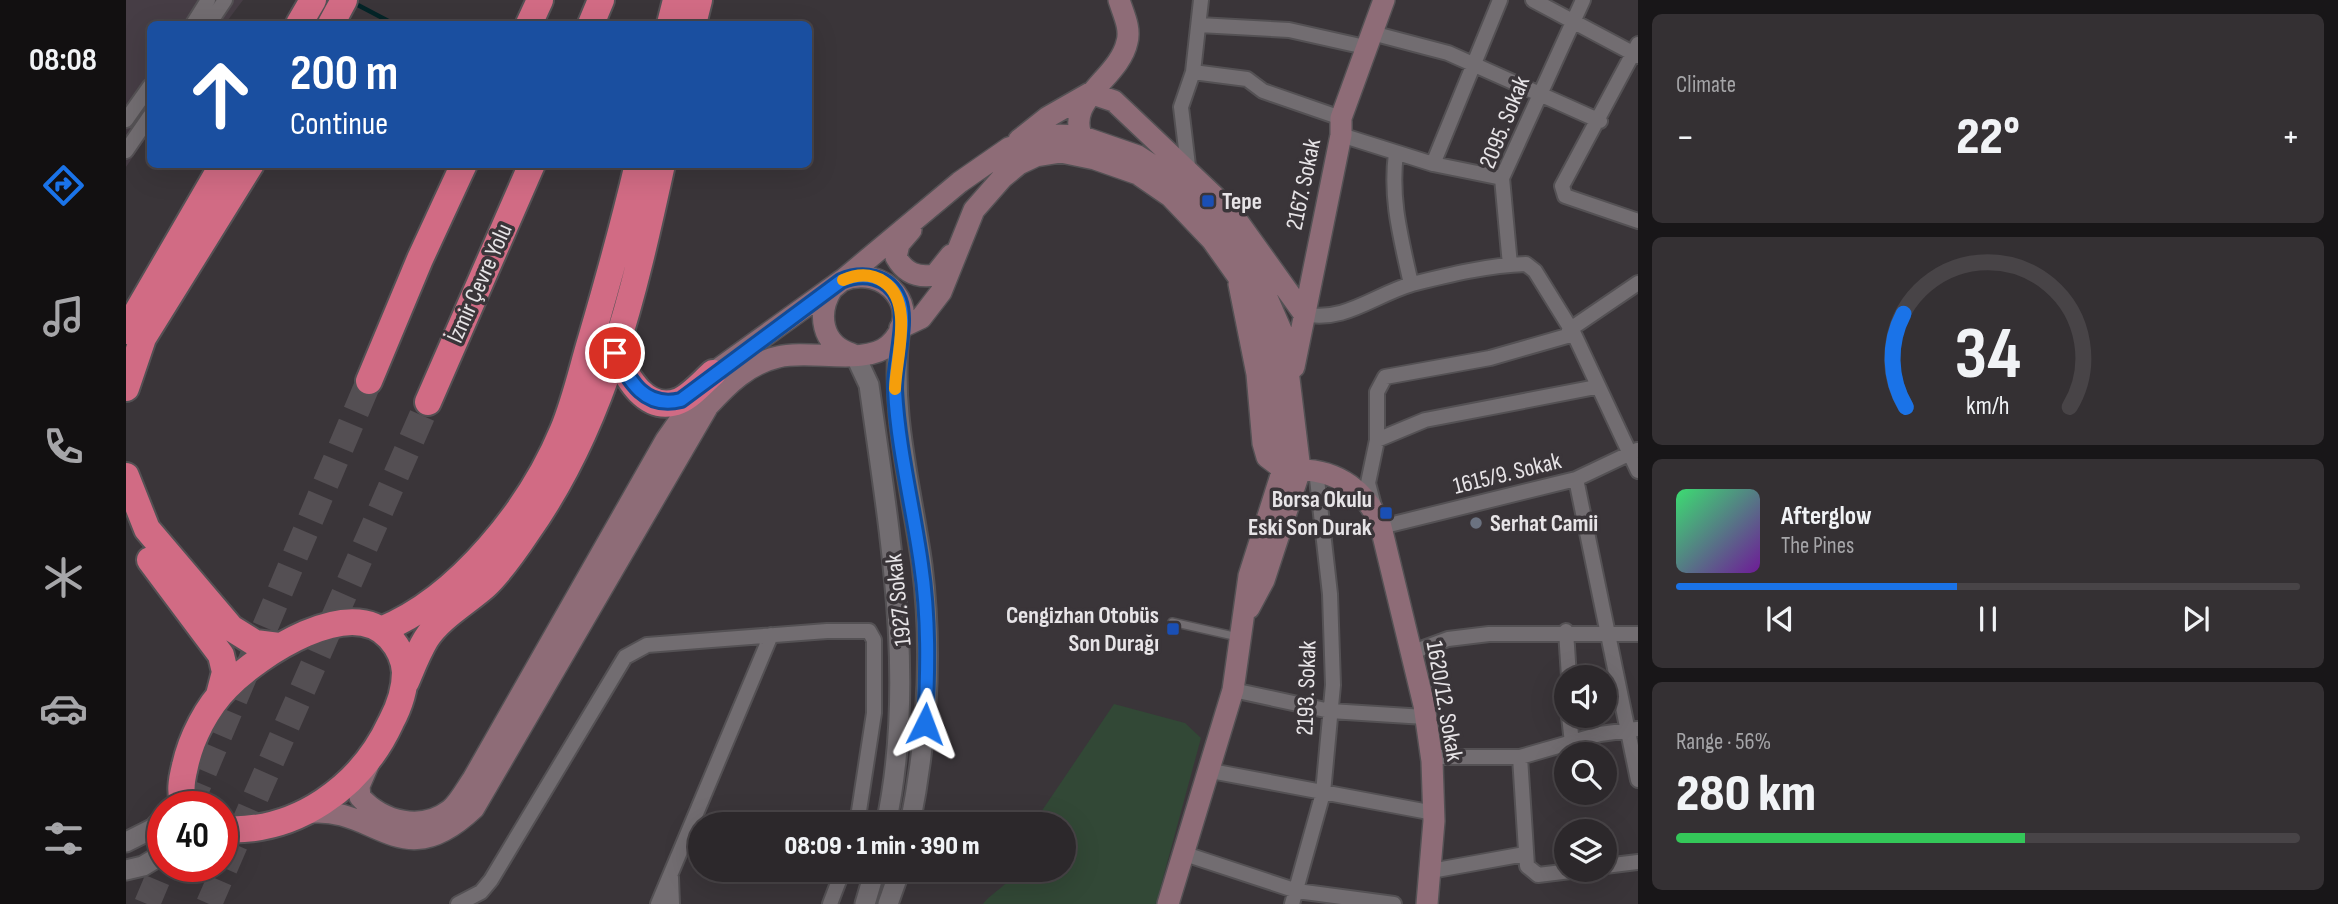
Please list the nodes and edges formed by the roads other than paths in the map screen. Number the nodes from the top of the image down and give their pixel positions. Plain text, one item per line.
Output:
1 (208, 0) edge
2 (225, 0) edge
3 (313, 0) edge
4 (344, 0) edge
5 (540, 0) edge
6 (601, 0) edge
7 (676, 0) edge
8 (699, 0) edge
9 (1119, 0) edge
10 (1201, 0) edge
11 (1384, 0) edge
12 (1500, 0) edge
13 (1533, 0) edge
14 (1583, 0) edge
15 (1574, 20) junction
16 (195, 21) edge
17 (211, 21) edge
18 (301, 21) edge
19 (333, 21) edge
20 (530, 21) edge
21 (592, 21) edge
22 (671, 21) edge
23 (694, 21) edge
24 (1199, 25) junction
25 (1369, 40) junction
26 (1637, 51) edge
27 (1123, 55) junction
28 (1473, 63) junction
29 (1193, 72) junction
30 (147, 90) edge
31 (1090, 93) junction
32 (1540, 93) junction
33 (1129, 117) junction
34 (126, 120) edge
35 (147, 120) edge
36 (1600, 121) junction
37 (1341, 126) junction
38 (1080, 136) junction
39 (1009, 148) junction
40 (126, 151) edge
41 (1396, 153) junction
42 (1095, 159) junction
43 (1433, 163) junction
44 (221, 168) edge
45 (249, 168) edge
46 (462, 168) edge
47 (530, 168) edge
48 (637, 168) edge
49 (661, 168) edge
50 (1183, 178) junction
51 (1502, 178) junction
52 (928, 209) junction
53 (974, 210) junction
54 (1638, 221) edge
55 (1510, 265) junction
56 (841, 281) junction
57 (1298, 282) junction
58 (1638, 283) edge
59 (1411, 284) junction
60 (1304, 314) junction
61 (900, 328) junction
62 (126, 331) edge
63 (1572, 332) junction
64 (615, 353) junction
65 (855, 355) junction
66 (713, 373) junction
67 (369, 381) tunnel mouth
68 (1291, 383) junction
69 (1597, 387) junction
70 (126, 388) edge
71 (428, 401) tunnel mouth
72 (1377, 440) junction
73 (1634, 451) edge
74 (1300, 470) junction
75 (1638, 471) edge
76 (126, 476) edge
77 (1576, 479) junction
78 (1378, 519) junction
79 (126, 523) edge
80 (1171, 622) dead end
81 (381, 629) junction
82 (1566, 631) junction
83 (1638, 634) edge
84 (771, 635) junction
85 (1607, 635) junction
86 (1238, 638) junction
87 (279, 646) junction
88 (1410, 653) junction
89 (1568, 665) edge
90 (404, 687) junction
91 (1233, 690) junction
92 (219, 695) junction
93 (1330, 711) junction
94 (1425, 717) junction
95 (1634, 729) edge
96 (1575, 742) edge
97 (1554, 748) edge
98 (1432, 757) junction
99 (1520, 757) junction
100 (372, 758) junction
101 (1211, 771) junction
102 (1638, 780) edge
103 (181, 791) edge
104 (1323, 793) junction
105 (859, 812) edge
106 (888, 812) edge
107 (912, 812) edge
108 (1434, 813) junction
109 (299, 814) junction
110 (238, 828) edge
111 (147, 832) edge
112 (126, 842) edge
113 (1182, 853) junction
114 (1525, 854) junction
115 (1638, 862) edge
116 (147, 864) edge
117 (1617, 865) edge
118 (126, 870) edge
119 (1431, 871) junction
120 (1554, 873) edge
121 (671, 875) junction
122 (838, 882) edge
123 (872, 882) edge
124 (896, 882) edge
125 (1294, 897) edge
126 (458, 904) edge
127 (658, 904) edge
128 (672, 904) edge
129 (830, 904) edge
130 (865, 904) edge
131 (888, 904) edge
132 (1168, 904) edge
133 (1394, 904) edge
134 (1427, 904) edge

1 - 16 street
2 - 17 street
3 - 18 highway
4 - 19 highway
5 - 20 highway
6 - 21 highway
7 - 22 highway
8 - 23 highway
9 - 27 main road
10 - 24 street
11 - 25 main road, 2167. Sokak
12 - 28 street
13 - 15 street
14 - 15 street, 2095. Sokak
15 - 26 street
15 - 32 street, 2095. Sokak
24 - 25 street
24 - 29 street
25 - 28 street
25 - 37 main road, 2167. Sokak
26 - 36 street
27 - 31 main road
27 - 33 main road
28 - 32 street
28 - 43 street
29 - 37 street
29 - 50 street
30 - 34 street
31 - 33 main road
31 - 38 main road
31 - 39 main road
32 - 36 street
32 - 51 street, 2095. Sokak
33 - 50 main road
35 - 40 street
36 - 54 street
37 - 41 street
37 - 57 main road, 2167. Sokak
38 - 39 main road
38 - 42 main road
38 - 50 main road
39 - 52 main road
41 - 43 street
41 - 59 street
42 - 53 main road
42 - 74 main road
43 - 51 street
44 - 62 highway
45 - 70 highway
46 - 67 highway
47 - 71 highway, İzmir Çevre Yolu
48 - 81 highway
49 - 64 highway
50 - 57 main road
50 - 68 main road
51 - 55 street, 2095. Sokak
52 - 53 main road
52 - 56 main road
53 - 61 main road
55 - 59 street
55 - 63 street
56 - 61 main road
56 - 65 main road
56 - 66 main road
57 - 60 main road, 2167. Sokak
58 - 63 street, 1620/12. Sokak
59 - 60 street
60 - 68 main road, 2167. Sokak
61 - 65 main road
61 - 107 street, 1927. Sokak
63 - 69 street
63 - 72 street, 1620/12. Sokak
64 - 66 highway
64 - 90 highway
65 - 106 street, 1927. Sokak
65 - 109 main road
66 - 100 main road
68 - 74 main road
69 - 72 street
69 - 73 street
72 - 78 street, 1620/12. Sokak
73 - 75 street
73 - 77 street, 1615/9. Sokak
74 - 78 main road
74 - 86 main road
74 - 93 street, 2193. Sokak
76 - 87 highway
77 - 78 street, 1615/9. Sokak
77 - 85 street
78 - 88 main road, 1620/12. Sokak
79 - 92 highway
80 - 86 lane
81 - 87 highway
81 - 90 highway
82 - 85 street
82 - 88 street
82 - 89 street
83 - 85 street
84 - 105 street
84 - 121 street
84 - 126 street
85 - 95 street
86 - 91 main road
87 - 92 highway
88 - 94 main road, 1620/12. Sokak
90 - 100 highway
91 - 93 street
91 - 101 main road
92 - 103 highway
93 - 94 street
93 - 104 street, 2193. Sokak
94 - 98 main road, 1620/12. Sokak
95 - 96 street
95 - 102 street
97 - 99 street
98 - 99 street
98 - 108 main road, 1620/12. Sokak
99 - 114 street
100 - 109 highway
101 - 104 street
101 - 113 main road
104 - 108 street
104 - 125 street, 2193. Sokak
108 - 119 main road, 1620/12. Sokak
109 - 110 highway
111 - 112 street
113 - 125 street
113 - 132 main road
114 - 119 street
114 - 120 street
115 - 117 street
116 - 118 street
119 - 134 main road, 1620/12. Sokak
121 - 127 street
121 - 128 street
122 - 129 street
123 - 130 street
124 - 131 street
125 - 133 street

